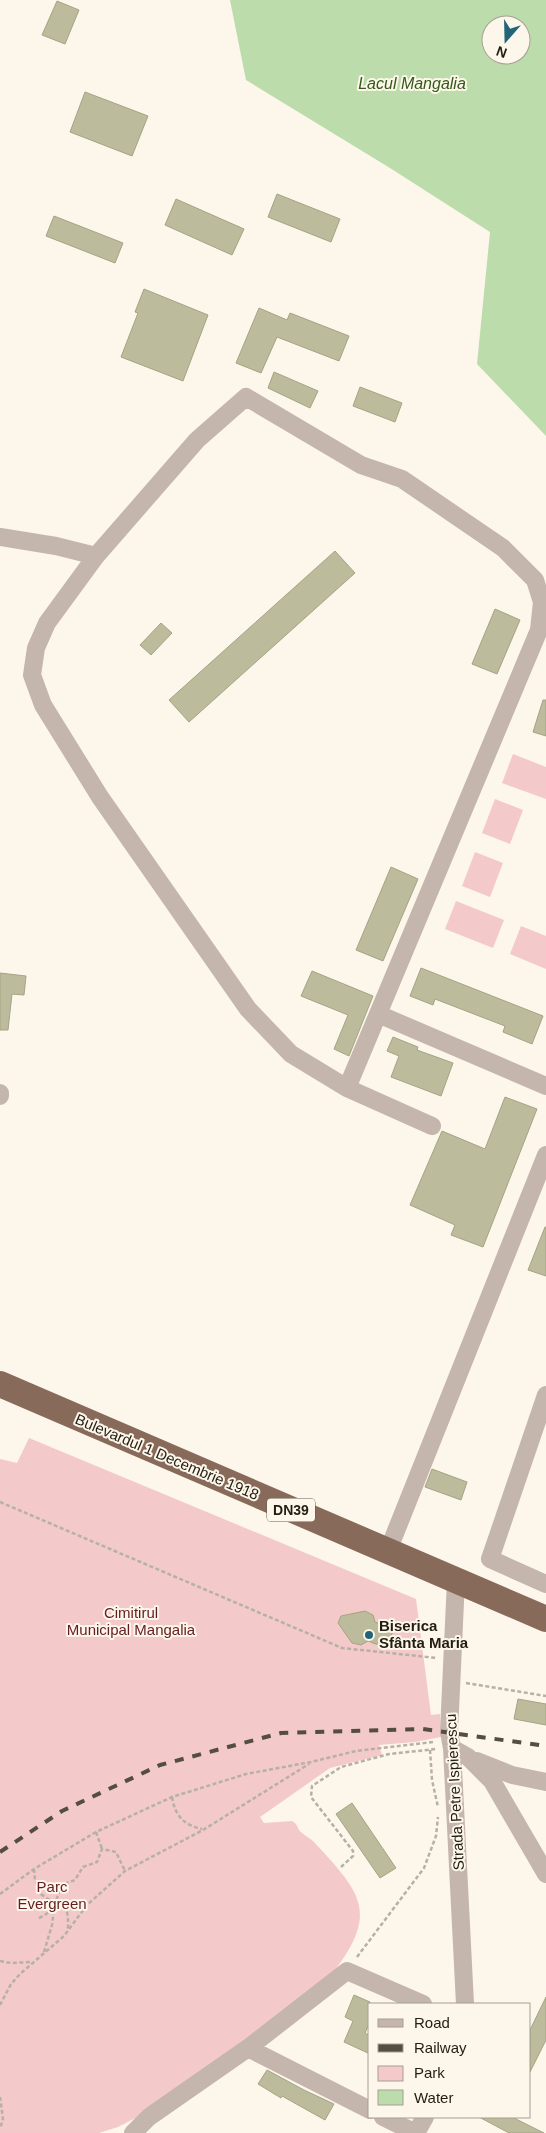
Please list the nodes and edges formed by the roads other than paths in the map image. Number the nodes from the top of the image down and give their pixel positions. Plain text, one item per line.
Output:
1 (0, 537) edge
2 (96, 556) junction
3 (378, 1014) junction
4 (546, 1086) edge
5 (347, 1088) junction
6 (432, 1126) dead end
7 (546, 1155) edge
8 (0, 1384) edge
9 (0, 1393) edge
10 (546, 1395) edge
11 (36, 1401) junction
12 (0, 1402) edge
13 (388, 1551) junction
14 (456, 1580) junction
15 (546, 1584) edge
16 (546, 1619) edge
17 (452, 1748) junction
18 (468, 1757) junction
19 (546, 1782) edge
20 (546, 1874) edge
21 (421, 2003) edge
22 (465, 2003) edge
23 (248, 2048) junction
24 (368, 2109) edge
25 (386, 2118) edge
26 (425, 2118) edge
27 (133, 2133) edge
28 (416, 2133) edge

1 - 2 street
2 - 3 street
2 - 5 street
3 - 4 street
3 - 5 street
5 - 6 street
7 - 13 street
8 - 11 highway, Bulevardul 1 Decembrie 1918 / DN39
9 - 11 highway, Bulevardul 1 Decembrie 1918 / DN39
10 - 15 street
11 - 12 highway
11 - 13 highway, Bulevardul 1 Decembrie 1918 / DN39
13 - 14 highway, Bulevardul 1 Decembrie 1918 / DN39
14 - 16 highway, Bulevardul 1 Decembrie 1918 / DN39
14 - 17 street, Strada Petre Ispierescu
17 - 18 street
17 - 22 street, Strada Petre Ispierescu
18 - 19 street
18 - 20 street
21 - 23 street
23 - 24 street
23 - 27 street
25 - 28 street
26 - 28 street

